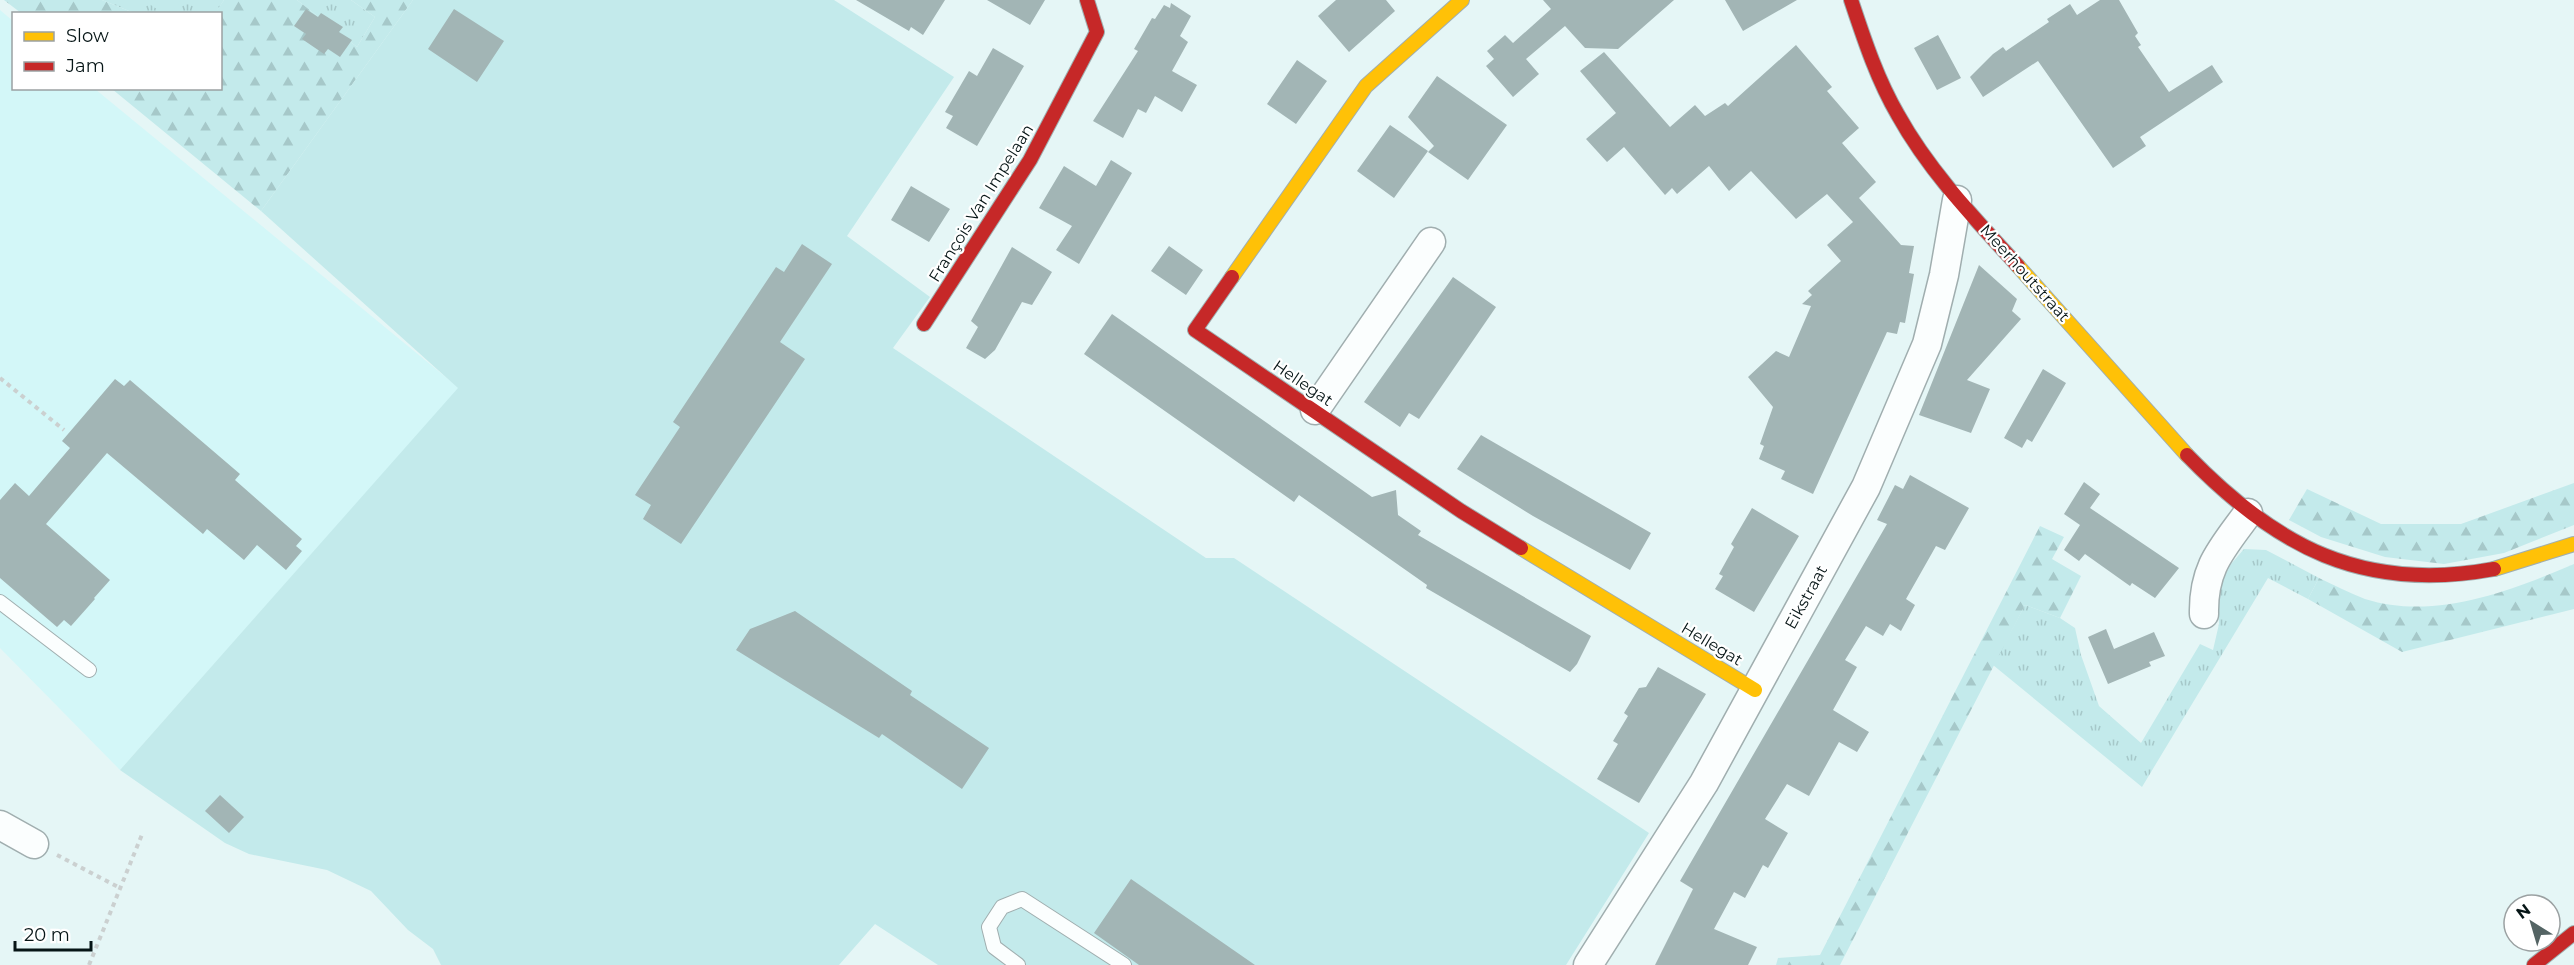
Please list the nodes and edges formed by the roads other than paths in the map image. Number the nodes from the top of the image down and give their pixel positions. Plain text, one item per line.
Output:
1 (1087, 0) edge
2 (1462, 0) edge
3 (1851, 0) edge
4 (1957, 200) junction
5 (1431, 242) dead end
6 (924, 324) dead end
7 (1315, 411) junction
8 (2248, 513) junction
9 (2574, 544) edge
10 (0, 602) edge
11 (2204, 614) dead end
12 (89, 670) dead end
13 (1755, 690) junction
14 (0, 825) edge
15 (34, 844) road end
16 (2571, 935) edge
17 (1018, 965) edge
18 (1124, 965) edge
19 (1588, 965) edge
20 (2534, 965) edge

1 - 6 main road, François Van Impelaan
2 - 7 main road, Hellegat
3 - 4 main road, Meerhoutstraat
4 - 8 main road, Meerhoutstraat
4 - 13 street, Eikstraat
5 - 7 street
7 - 13 main road, Hellegat
8 - 9 main road, Meerhoutstraat
8 - 11 street
10 - 12 lane
13 - 19 street, Eikstraat
14 - 15 street
16 - 20 main road
17 - 18 lane

